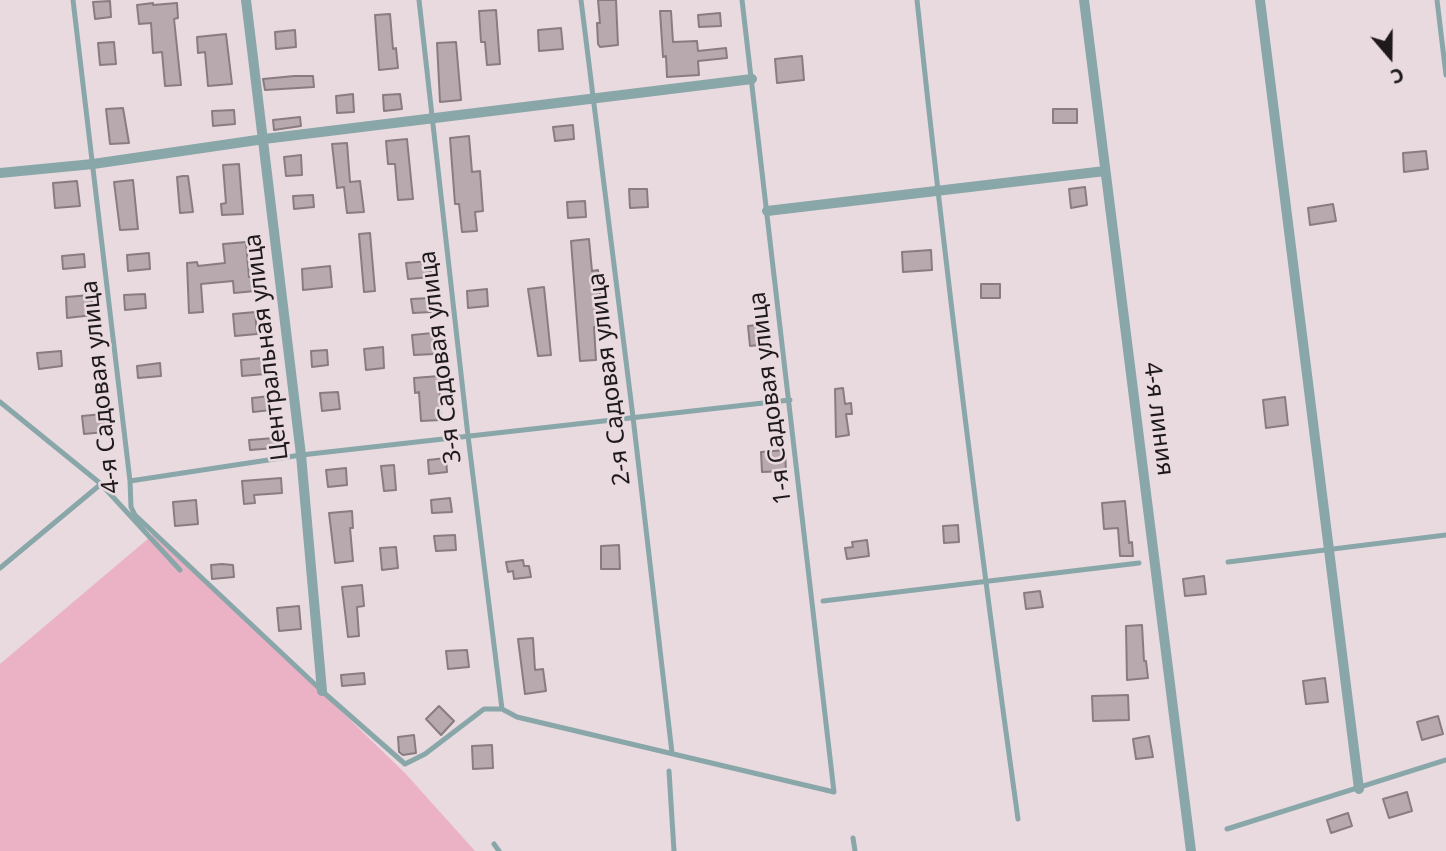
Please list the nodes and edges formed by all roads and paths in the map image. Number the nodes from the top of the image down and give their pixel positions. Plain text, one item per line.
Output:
1 (73, 0) edge
2 (246, 0) edge
3 (419, 0) edge
4 (581, 0) edge
5 (742, 0) edge
6 (916, 0) edge
7 (1084, 0) edge
8 (1260, 0) edge
9 (1437, 0) edge
10 (1446, 75) edge
11 (752, 79) junction
12 (593, 98) junction
13 (432, 120) junction
14 (264, 139) junction
15 (93, 164) junction
16 (1105, 171) junction
17 (0, 173) edge
18 (937, 192) junction
19 (767, 211) junction
20 (790, 400) junction
21 (0, 402) edge
22 (633, 417) junction
23 (468, 436) junction
24 (301, 455) junction
25 (130, 481) junction
26 (101, 484) junction
27 (1446, 535) edge
28 (1329, 549) junction
29 (1228, 562) dead end
30 (1139, 563) dead end
31 (0, 568) edge
32 (180, 570) dead end
33 (985, 581) junction
34 (822, 601) dead end
35 (322, 691) junction
36 (502, 709) junction
37 (672, 753) junction
38 (1446, 760) edge
39 (669, 771) dead end
40 (1359, 789) junction
41 (1018, 819) dead end
42 (1227, 829) dead end
43 (853, 838) dead end
44 (494, 844) dead end
45 (1190, 847) edge
46 (499, 851) edge
47 (674, 851) edge
48 (855, 851) edge

1 - 15 lane, 4-я Садовая улица
2 - 14 street, Центральная улица
3 - 13 lane, 3-я Садовая улица
4 - 12 lane, 2-я Садовая улица
5 - 11 lane, 1-я Садовая улица
6 - 18 lane
7 - 16 street, 4-я линия
8 - 28 street
9 - 10 lane
11 - 12 street
11 - 19 lane, 1-я Садовая улица
12 - 13 street
12 - 22 lane, 2-я Садовая улица
13 - 14 street
13 - 23 lane, 3-я Садовая улица
14 - 15 street
14 - 24 street, Центральная улица
15 - 17 street
15 - 25 lane, 4-я Садовая улица
16 - 18 street
16 - 45 street, 4-я линия
18 - 19 street
18 - 33 lane
19 - 20 lane, 1-я Садовая улица
20 - 22 lane
20 - 37 lane, 1-я Садовая улица
21 - 26 lane
22 - 23 lane
22 - 37 lane, 2-я Садовая улица
23 - 24 lane
23 - 36 lane, 3-я Садовая улица
24 - 25 lane
24 - 35 street, Центральная улица
25 - 35 lane, 4-я Садовая улица
26 - 31 lane
26 - 32 lane
27 - 28 lane
28 - 29 lane
28 - 40 street
30 - 33 lane
33 - 34 lane
33 - 41 lane
35 - 36 lane, 4-я Садовая улица
36 - 37 lane
38 - 40 lane
39 - 47 lane
40 - 42 lane
43 - 48 lane
44 - 46 lane

